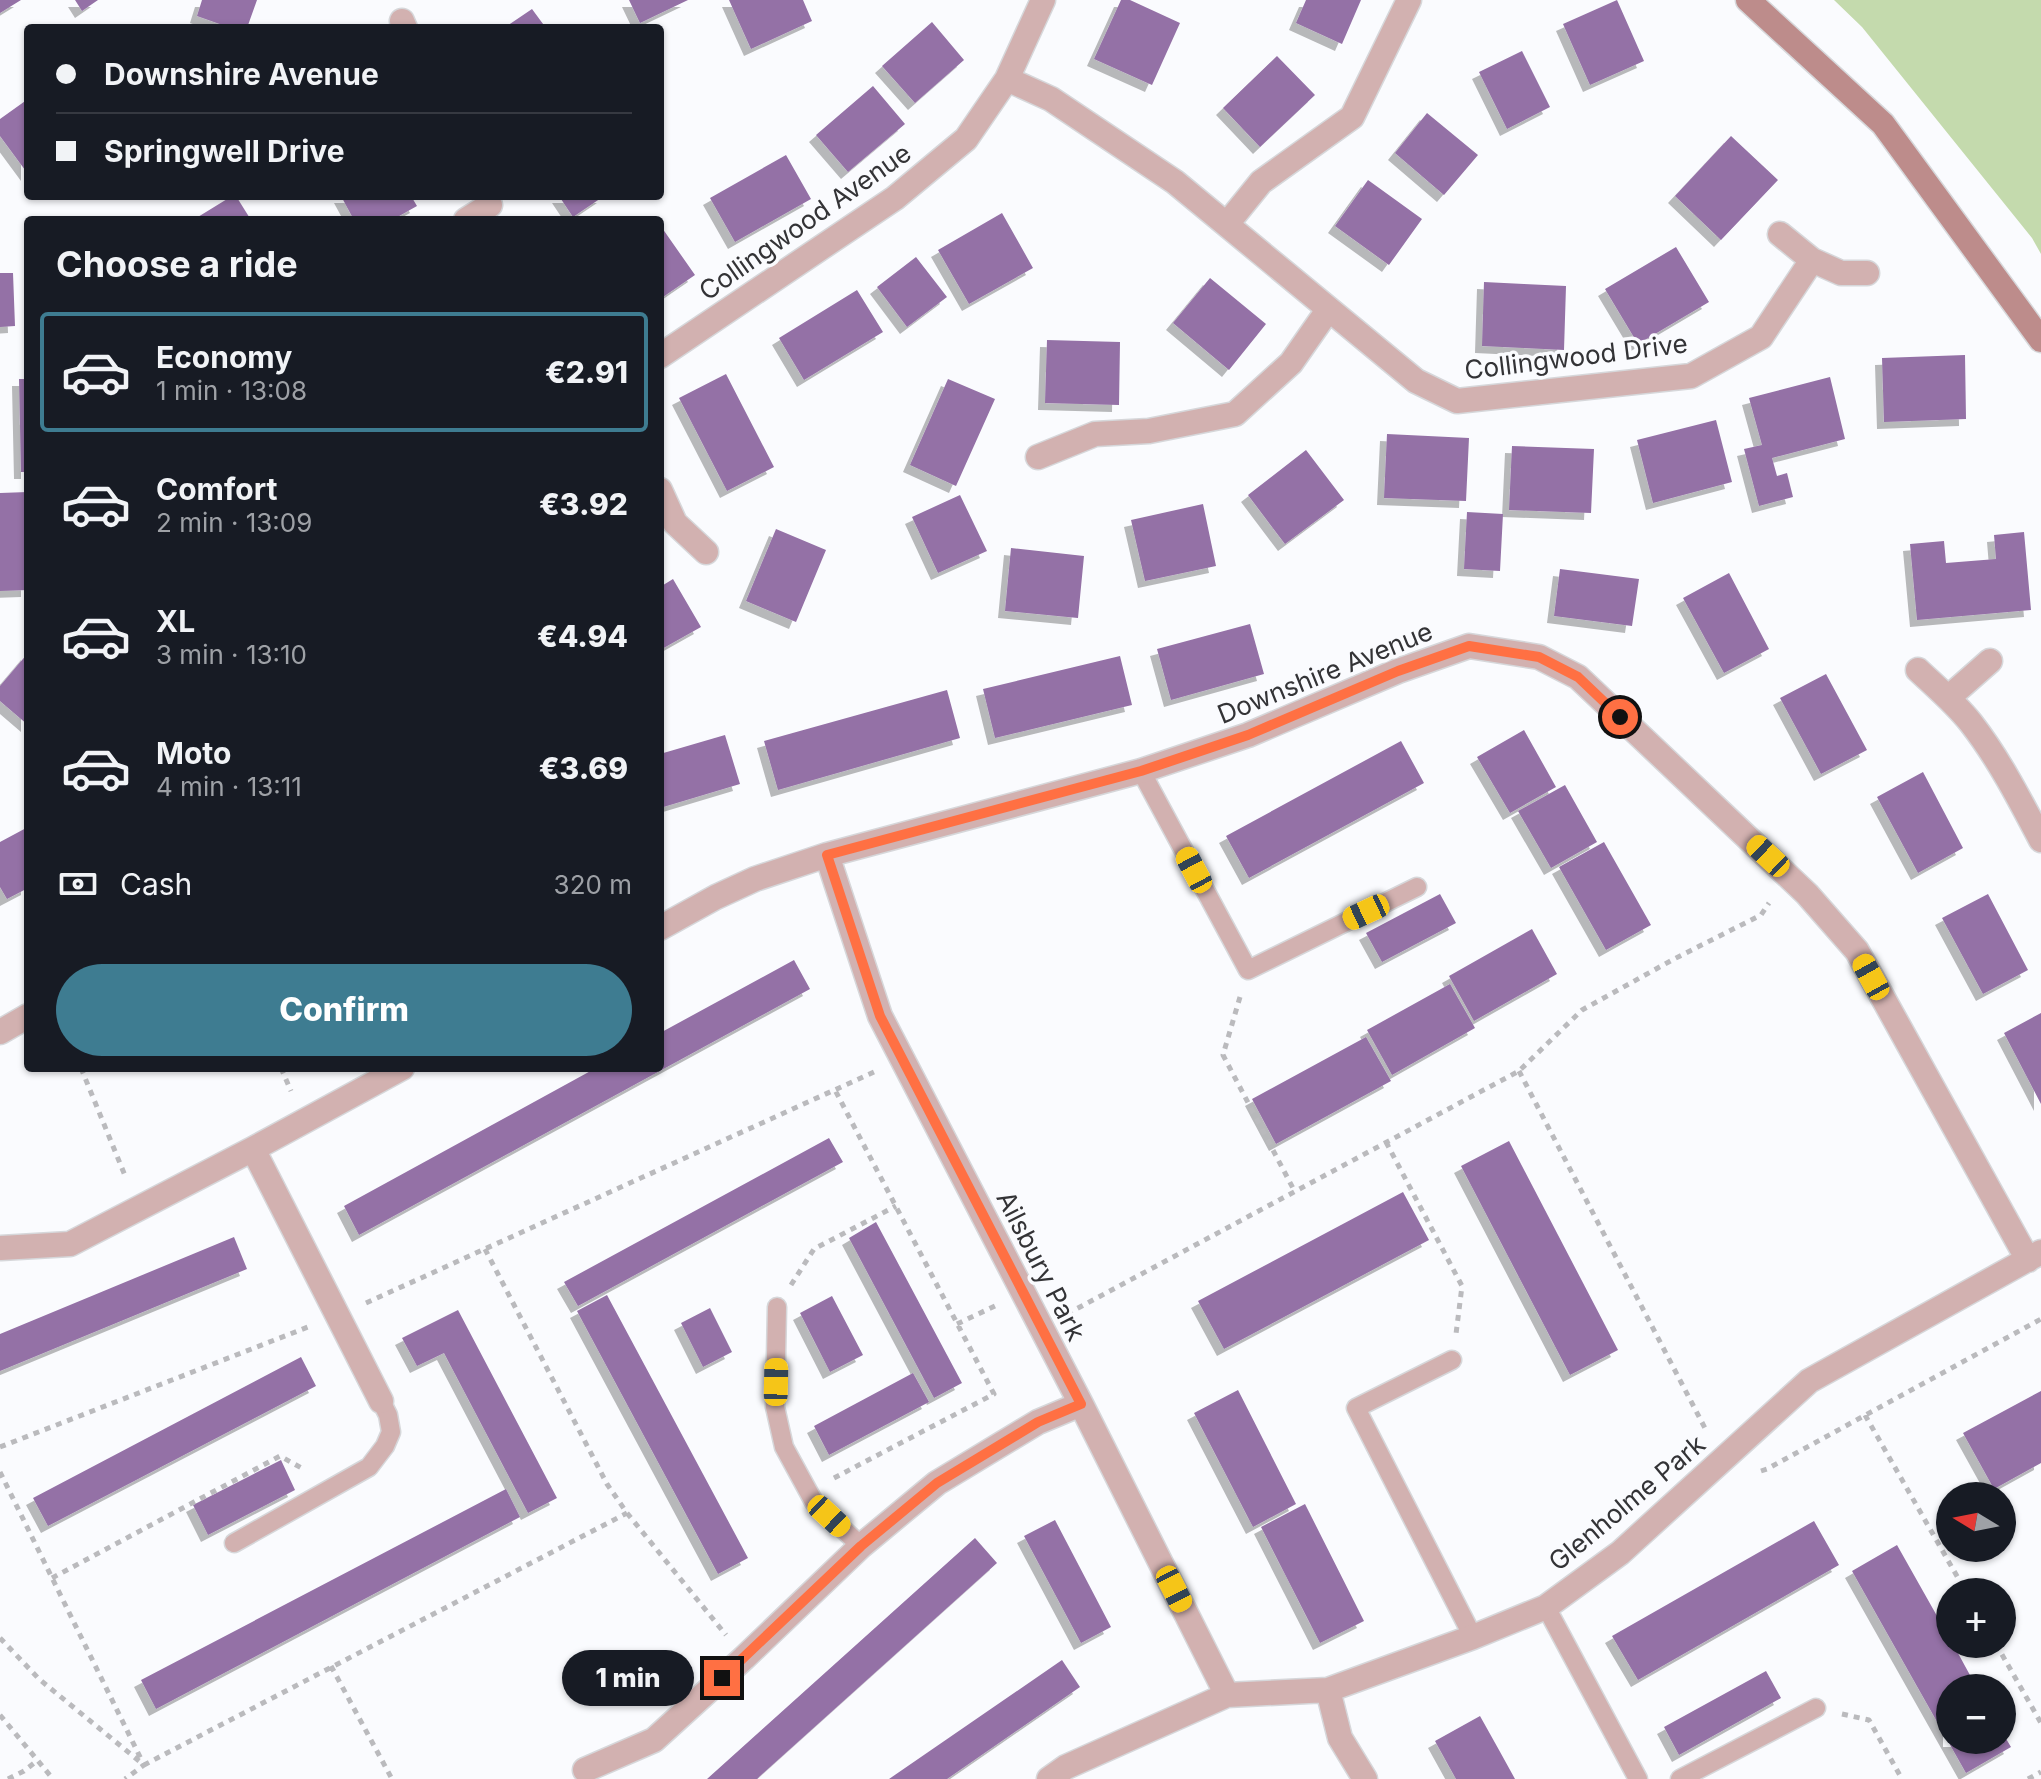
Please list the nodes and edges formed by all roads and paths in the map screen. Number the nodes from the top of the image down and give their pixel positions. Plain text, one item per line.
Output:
1 (1043, 0) edge
2 (1409, 0) edge
3 (1748, 0) edge
4 (1007, 79) junction
5 (492, 207) edge
6 (474, 216) edge
7 (1227, 224) junction
8 (1780, 234) dead end
9 (1812, 260) junction
10 (1867, 273) dead end
11 (1328, 310) junction
12 (2041, 340) edge
13 (664, 353) edge
14 (1038, 457) dead end
15 (664, 499) edge
16 (706, 552) dead end
17 (1990, 661) dead end
18 (1918, 670) dead end
19 (1948, 698) junction
20 (1141, 771) junction
21 (2041, 840) edge
22 (827, 855) junction
23 (1789, 876) junction
24 (1417, 887) dead end
25 (664, 926) edge
26 (1248, 970) junction
27 (24, 1018) edge
28 (0, 1032) edge
29 (902, 1060) junction
30 (1519, 1071) junction
31 (83, 1072) edge
32 (395, 1072) edge
33 (835, 1090) junction
34 (1386, 1142) junction
35 (253, 1149) junction
36 (1295, 1192) junction
37 (896, 1206) junction
38 (138, 1209) junction
39 (1, 1248) edge
40 (485, 1249) junction
41 (2034, 1256) edge
42 (777, 1307) joint
43 (986, 1311) dead end
44 (337, 1316) junction
45 (2041, 1319) edge
46 (957, 1324) junction
47 (1042, 1328) junction
48 (1452, 1360) joint
49 (381, 1401) joint
50 (1081, 1404) junction
51 (1865, 1415) junction
52 (0, 1447) edge
53 (1722, 1461) junction
54 (0, 1472) edge
55 (336, 1485) junction
56 (808, 1492) junction
57 (627, 1513) junction
58 (234, 1543) dead end
59 (861, 1546) junction
60 (52, 1578) junction
61 (1958, 1578) edge
62 (1546, 1607) junction
63 (1473, 1637) junction
64 (0, 1638) edge
65 (744, 1658) junction
66 (2004, 1658) edge
67 (331, 1666) junction
68 (1328, 1690) junction
69 (1227, 1695) junction
70 (1816, 1708) joint
71 (0, 1715) edge
72 (2041, 1723) edge
73 (38, 1760) junction
74 (144, 1765) junction
75 (585, 1770) dead end
76 (2041, 1772) edge
77 (8, 1779) edge
78 (53, 1779) edge
79 (125, 1779) edge
80 (392, 1779) edge
81 (1049, 1779) edge
82 (1365, 1779) edge
83 (1638, 1779) edge
84 (1680, 1779) edge
85 (1902, 1779) edge
86 (2028, 1779) edge

1 - 4 street, Collingwood Avenue
2 - 7 street
3 - 12 street
4 - 7 street, Collingwood Drive
4 - 13 street, Collingwood Avenue
5 - 6 street
7 - 11 street, Collingwood Drive
8 - 9 street
9 - 10 street
9 - 11 street, Collingwood Drive
11 - 14 street
15 - 16 street
17 - 19 street
18 - 19 street
19 - 21 street
20 - 22 street, Downshire Avenue
20 - 23 street, Downshire Avenue
20 - 26 lane
22 - 25 street, Downshire Avenue
22 - 29 street, Ailsbury Park
23 - 30 path
23 - 41 street, Downshire Avenue
24 - 26 lane
26 - 36 path
27 - 28 street
29 - 33 path
29 - 47 street, Ailsbury Park
30 - 34 path
30 - 53 path
31 - 38 path
32 - 35 street
33 - 37 path
33 - 40 path
34 - 36 path
34 - 48 path
35 - 38 street
35 - 44 street
36 - 47 path
37 - 42 path
37 - 46 path
38 - 39 street
40 - 44 path
40 - 57 path
41 - 53 street, Glenholme Park
42 - 56 lane
43 - 46 path
44 - 49 street
44 - 52 path
45 - 51 path
46 - 56 path
47 - 50 street, Ailsbury Park
48 - 63 lane
49 - 55 lane
50 - 59 street
50 - 69 street, Ailsbury Park
51 - 53 path
51 - 61 path
53 - 62 street, Glenholme Park
54 - 60 path
55 - 58 lane
55 - 60 path
56 - 59 lane
57 - 65 path
57 - 67 path
59 - 65 street
60 - 74 path
62 - 63 street, Glenholme Park
62 - 83 lane
63 - 68 street, Glenholme Park
64 - 74 path
65 - 75 street
66 - 72 path
67 - 74 path
67 - 80 path
68 - 69 street, Glenholme Park
68 - 82 street
69 - 81 street, Glenholme Park
70 - 84 lane
70 - 85 path
71 - 73 path
73 - 77 path
73 - 78 path
74 - 79 path
76 - 86 path

